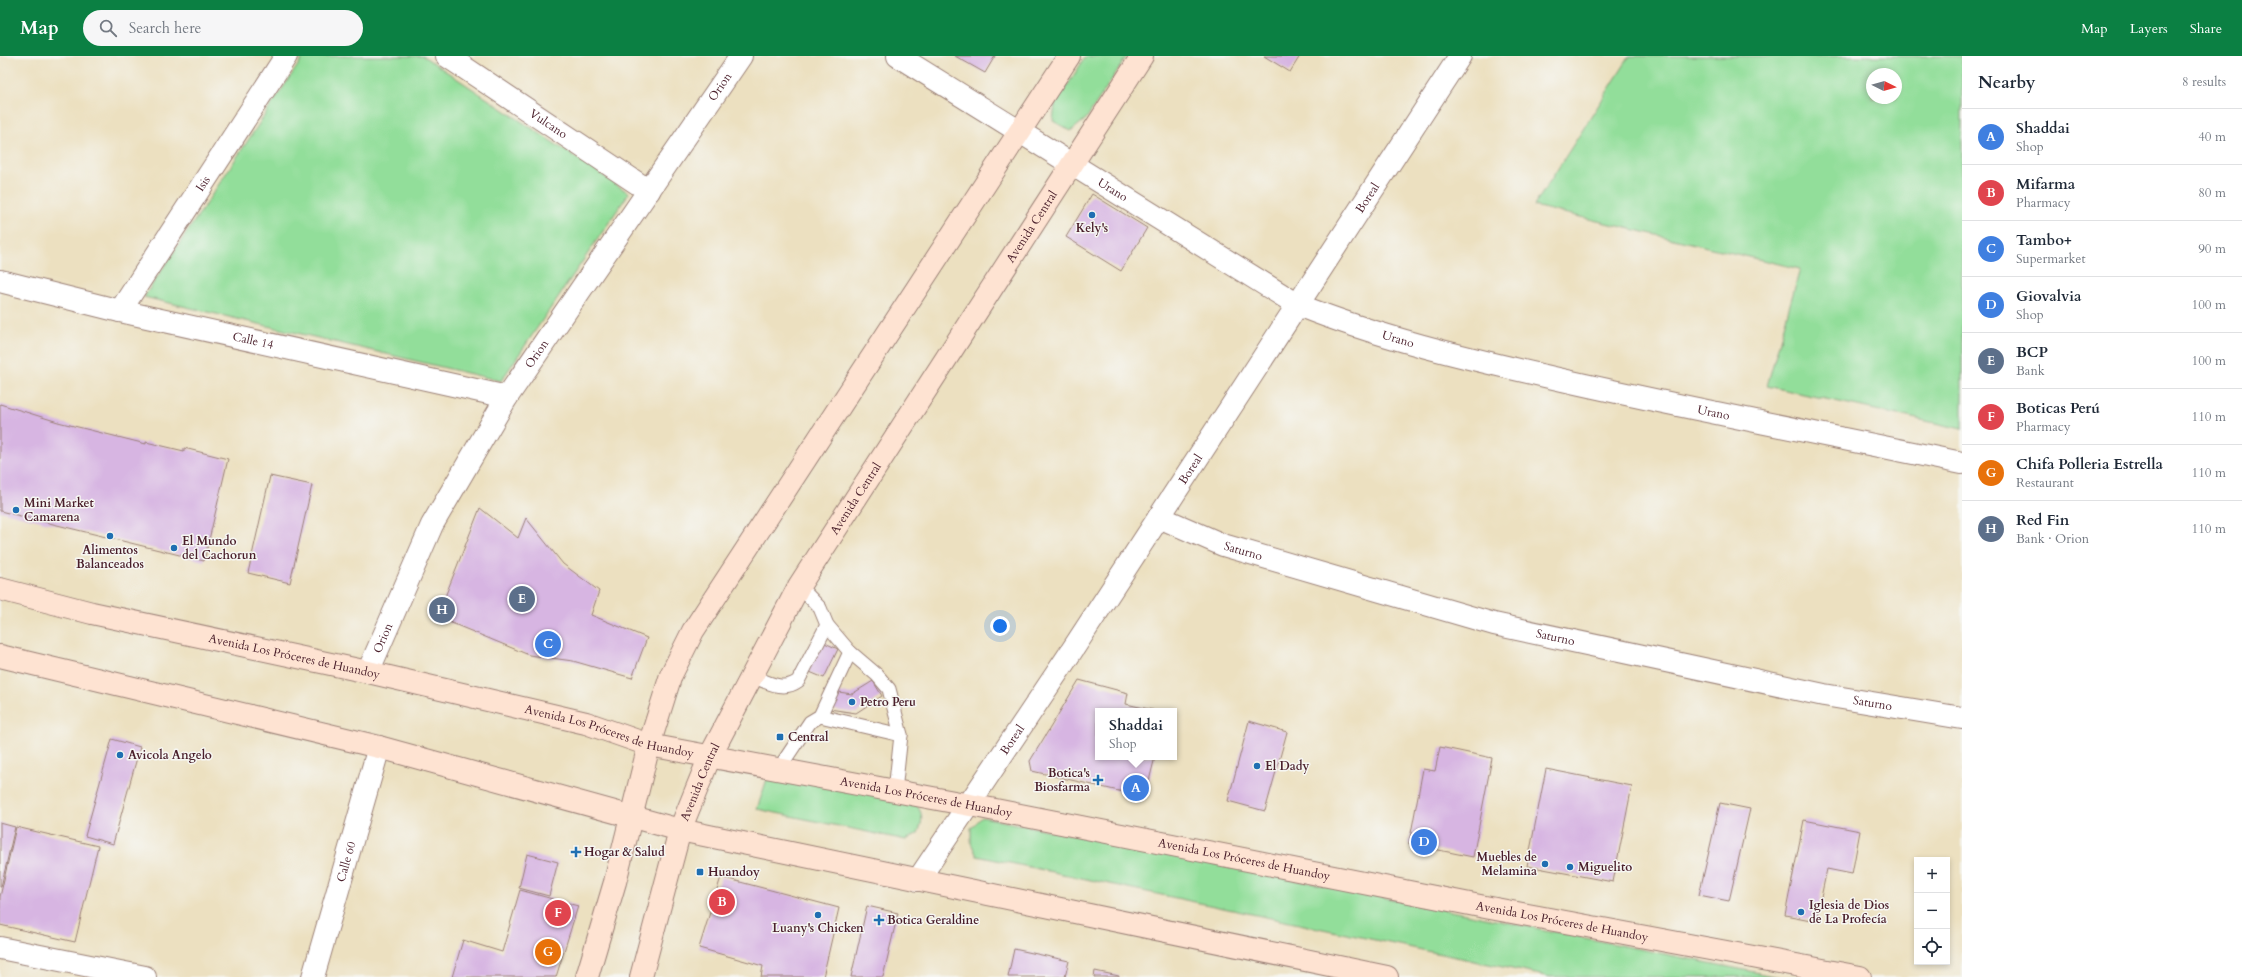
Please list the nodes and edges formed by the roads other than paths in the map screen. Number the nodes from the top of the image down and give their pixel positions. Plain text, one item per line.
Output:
1 (286, 56) edge
2 (448, 56) edge
3 (741, 56) edge
4 (898, 56) edge
5 (1069, 56) edge
6 (1142, 56) edge
7 (1460, 56) edge
8 (1019, 132) junction
9 (1072, 164) junction
10 (649, 191) junction
11 (0, 281) edge
12 (1298, 305) junction
13 (120, 311) junction
14 (507, 397) junction
15 (1962, 463) edge
16 (1159, 517) junction
17 (799, 586) junction
18 (0, 589) edge
19 (827, 625) junction
20 (850, 652) junction
21 (0, 656) edge
22 (368, 672) junction
23 (752, 676) junction
24 (820, 716) junction
25 (1962, 718) edge
26 (900, 735) junction
27 (649, 745) junction
28 (379, 747) junction
29 (710, 756) junction
30 (778, 770) junction
31 (894, 791) junction
32 (970, 805) junction
33 (633, 816) junction
34 (680, 830) junction
35 (918, 880) junction
36 (0, 948) edge
37 (145, 977) edge
38 (313, 977) edge
39 (587, 977) edge
40 (641, 977) edge
41 (1387, 977) edge
42 (1860, 977) edge

1 - 13 street, Isis
2 - 10 street, Vulcano
3 - 10 street, Orion
4 - 8 street, Urano
5 - 8 main road
6 - 9 main road, Avenida Central
7 - 12 street, Boreal
8 - 9 street, Urano
8 - 27 main road
9 - 12 street, Urano
9 - 17 main road, Avenida Central
10 - 14 street, Orion
11 - 13 street, Calle 14
12 - 15 street, Urano
12 - 16 street, Boreal
13 - 14 street, Calle 14
14 - 22 street, Orion
16 - 25 street, Saturno
16 - 32 street, Boreal
17 - 19 lane
17 - 23 main road, Avenida Central
18 - 22 main road, Avenida Los Próceres de Huandoy
19 - 20 lane
19 - 23 lane
20 - 24 lane
20 - 26 lane
21 - 28 main road
22 - 27 main road, Avenida Los Próceres de Huandoy
23 - 29 main road, Avenida Central
24 - 26 lane
24 - 30 lane
26 - 31 lane
27 - 29 main road, Avenida Los Próceres de Huandoy
27 - 33 main road
28 - 33 main road
28 - 38 street, Calle 60
29 - 30 main road, Avenida Los Próceres de Huandoy
29 - 34 main road, Avenida Central
30 - 31 main road, Avenida Los Próceres de Huandoy
31 - 32 main road, Avenida Los Próceres de Huandoy
32 - 35 street, Boreal
32 - 42 main road, Avenida Los Próceres de Huandoy
33 - 34 main road
33 - 39 main road
34 - 35 main road
34 - 40 main road, Avenida Central
35 - 41 main road
36 - 37 street

